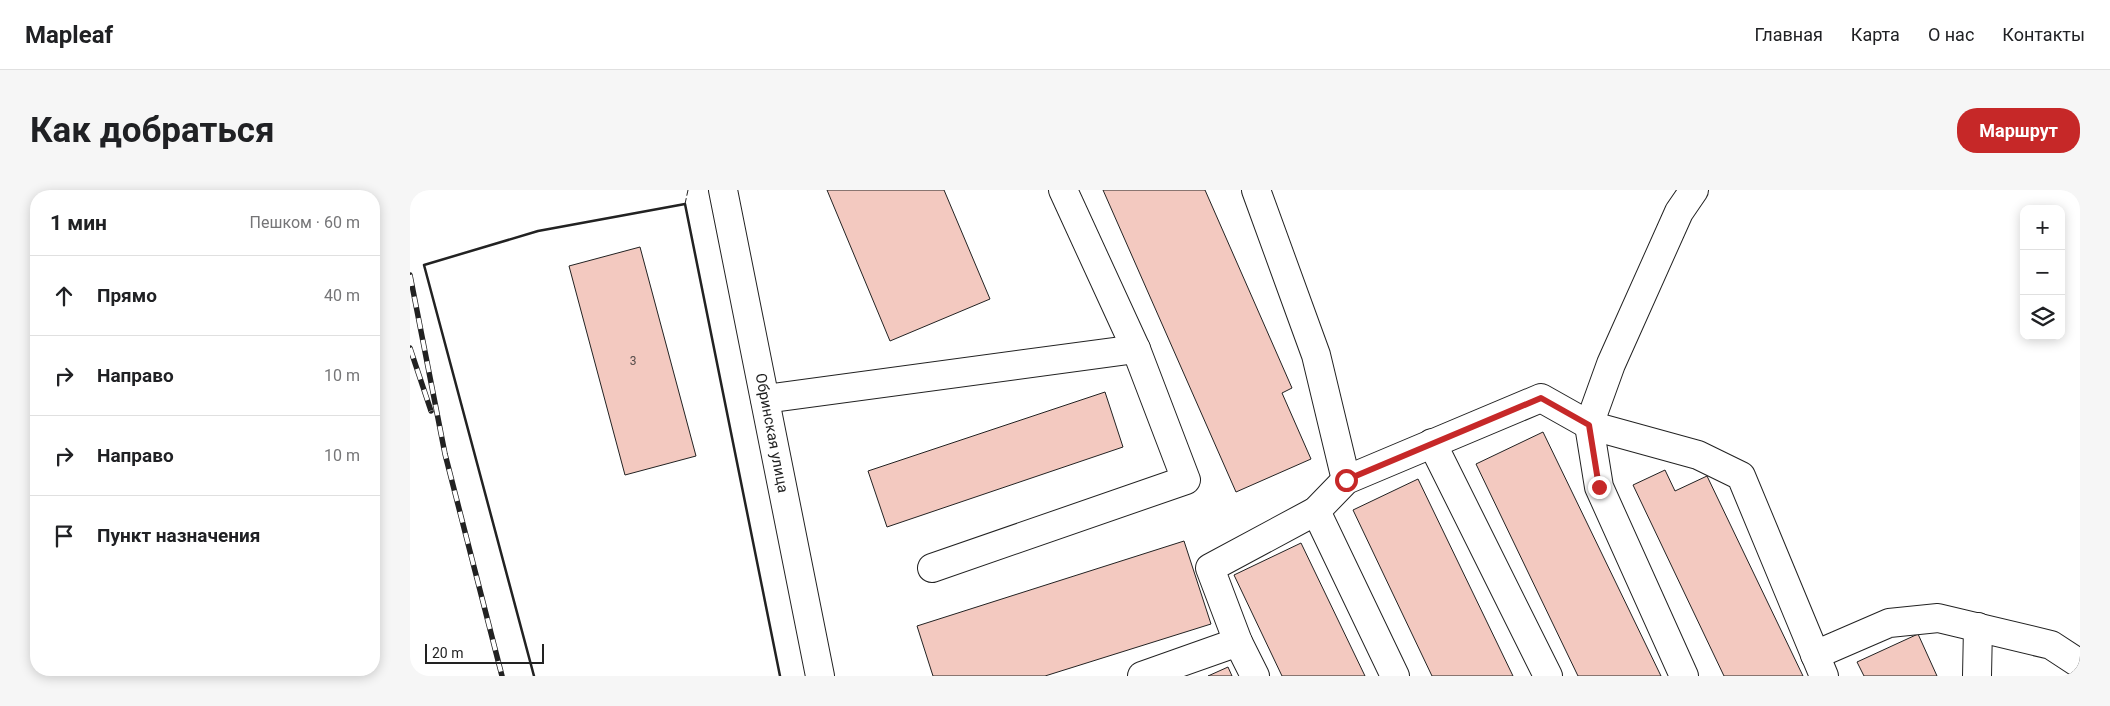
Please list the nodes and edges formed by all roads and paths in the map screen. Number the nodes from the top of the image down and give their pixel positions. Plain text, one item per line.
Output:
1 (723, 190) edge
2 (1063, 190) edge
3 (1256, 190) edge
4 (1694, 190) edge
5 (1136, 349) junction
6 (766, 399) junction
7 (1589, 425) junction
8 (1432, 443) junction
9 (1346, 480) junction
10 (1316, 510) junction
11 (932, 568) dead end
12 (1978, 627) junction
13 (1238, 642) junction
14 (2080, 664) edge
15 (1820, 666) edge
16 (820, 676) edge
17 (1142, 676) edge
18 (1255, 676) edge
19 (1396, 676) edge
20 (1548, 676) edge
21 (1684, 676) edge
22 (1977, 676) edge

1 - 6 street, Обринская улица
2 - 5 street
3 - 9 street
4 - 7 street
5 - 6 street
5 - 11 street
6 - 16 street, Обринская улица
7 - 8 street
7 - 15 street
7 - 21 street
8 - 9 street
8 - 20 street
9 - 10 street
10 - 13 street
10 - 19 street
12 - 14 street
12 - 15 street
12 - 22 street
13 - 17 street
13 - 18 street

